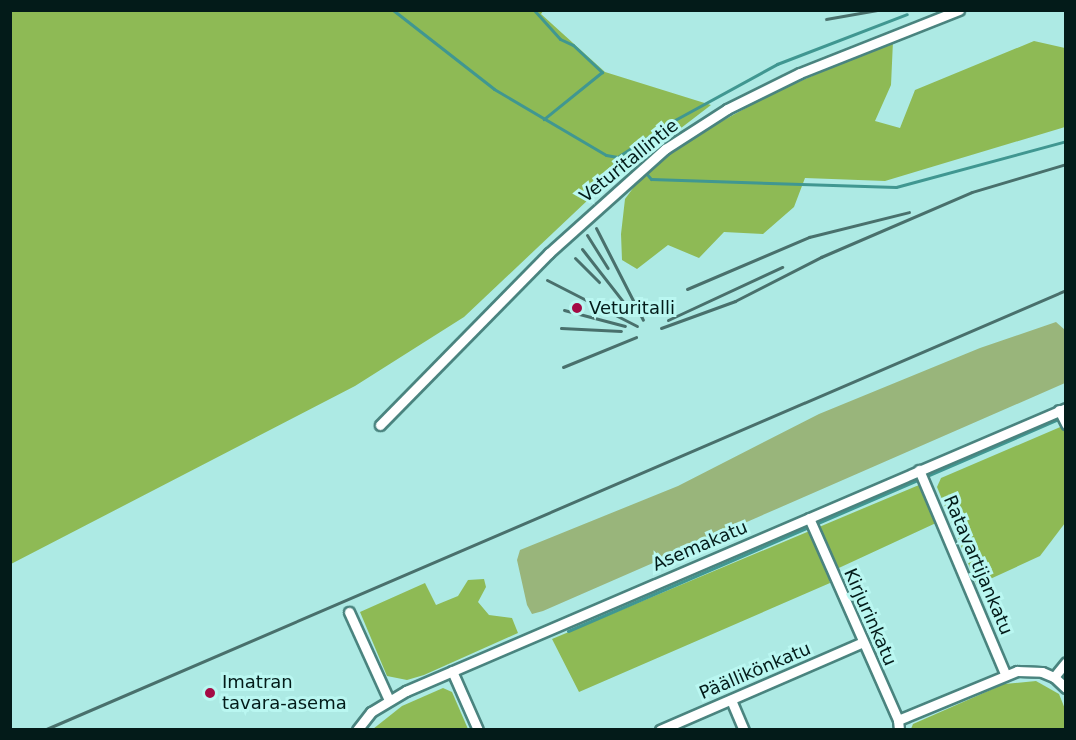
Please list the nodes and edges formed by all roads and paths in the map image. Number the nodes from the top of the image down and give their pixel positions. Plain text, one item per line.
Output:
1 (959, 10) edge
2 (1062, 409) edge
3 (1065, 424) edge
4 (380, 425) dead end
5 (919, 470) junction
6 (809, 518) junction
7 (349, 612) dead end
8 (863, 642) junction
9 (1065, 662) edge
10 (452, 671) junction
11 (1005, 674) junction
12 (1054, 677) junction
13 (1065, 688) edge
14 (389, 700) junction
15 (731, 700) junction
16 (898, 725) edge
17 (357, 729) edge
18 (478, 729) edge
19 (660, 729) edge
20 (744, 729) edge

1 - 4 street, Veturitallintie
2 - 3 street
2 - 5 street, Asemakatu
5 - 6 street, Asemakatu
5 - 11 street, Ratavartijankatu
6 - 8 street, Kirjurinkatu
6 - 10 street, Asemakatu
7 - 14 street
8 - 15 street, Päällikönkatu
8 - 16 street, Kirjurinkatu
9 - 12 street
10 - 14 street, Asemakatu
10 - 18 street
11 - 12 street
11 - 16 street
12 - 13 street
14 - 17 street, Asemakatu
15 - 19 street, Päällikönkatu
15 - 20 street

